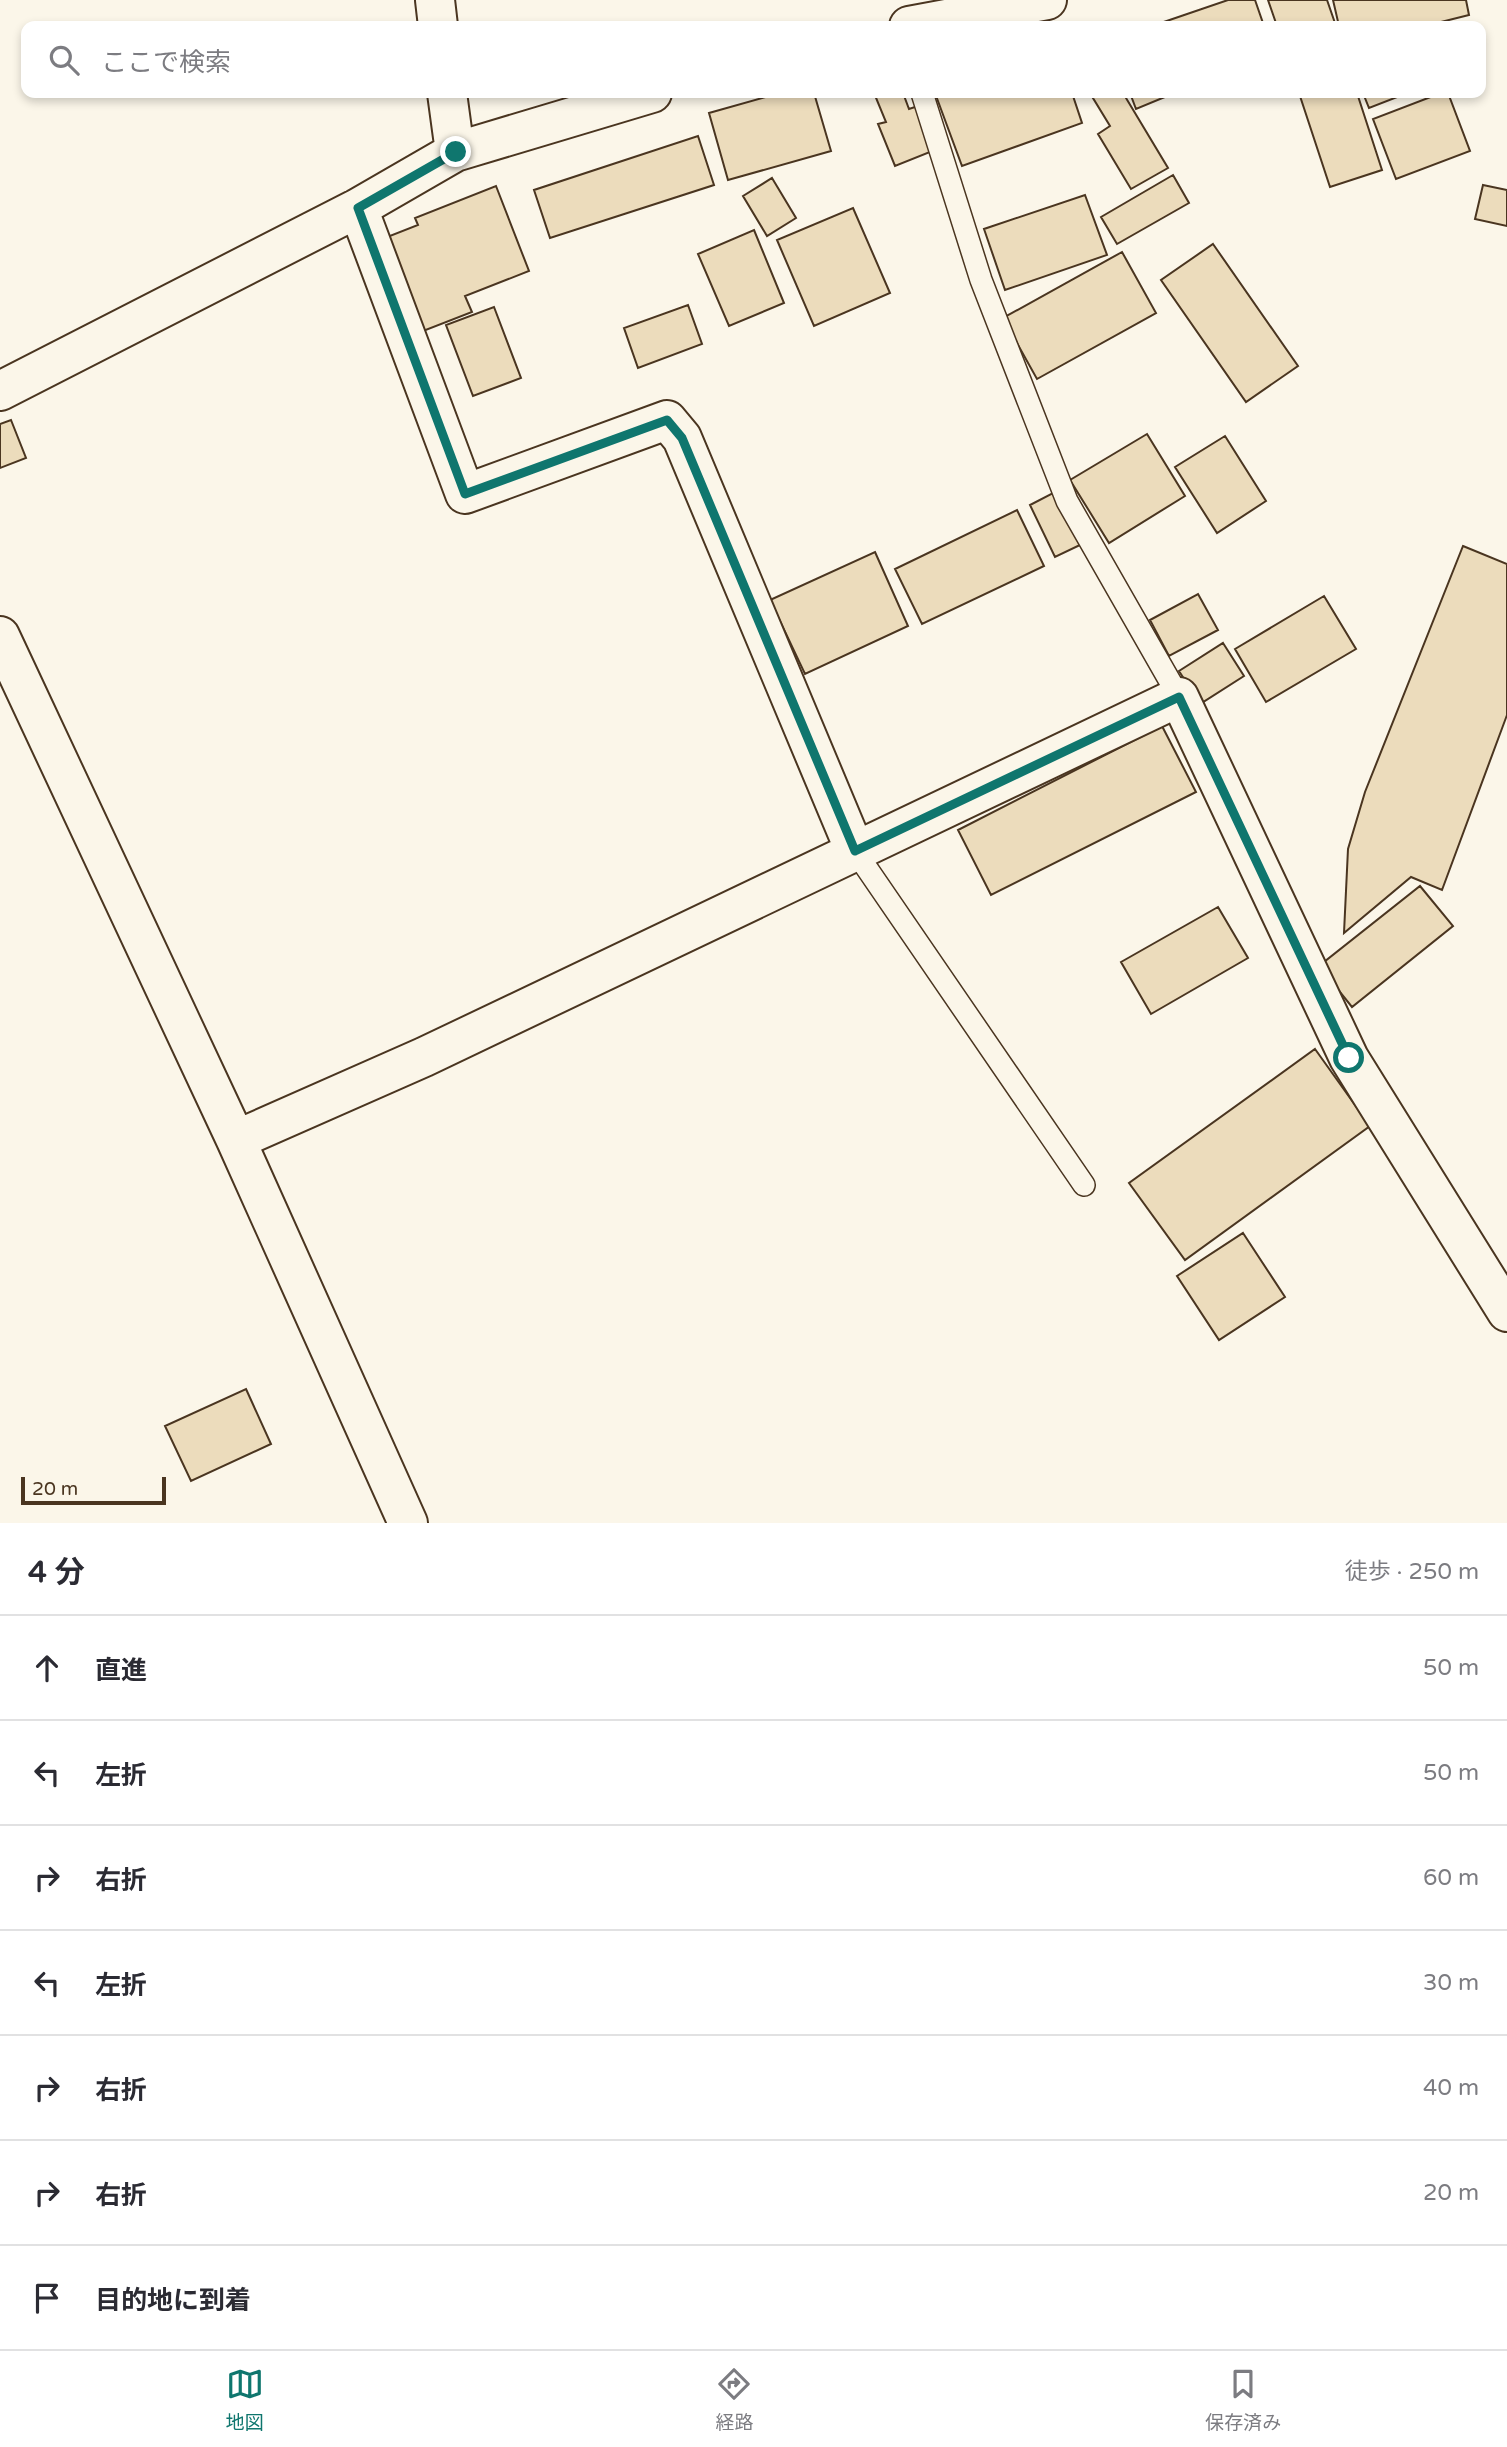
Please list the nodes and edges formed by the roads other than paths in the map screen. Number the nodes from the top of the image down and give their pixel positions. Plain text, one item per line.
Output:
1 (435, 0) edge
2 (1047, 0) edge
3 (437, 21) edge
4 (936, 21) edge
5 (448, 98) edge
6 (635, 98) edge
7 (924, 98) edge
8 (456, 152) junction
9 (358, 208) junction
10 (0, 391) edge
11 (0, 636) edge
12 (1179, 697) junction
13 (855, 851) junction
14 (236, 1140) junction
15 (1084, 1185) dead end
16 (1507, 1312) edge
17 (408, 1523) edge

1 - 3 street
2 - 4 street
5 - 8 street
6 - 8 street
7 - 12 lane
8 - 9 street
9 - 10 street
9 - 13 street
11 - 14 street
12 - 13 street
12 - 16 street
13 - 14 street
13 - 15 lane
14 - 17 street

